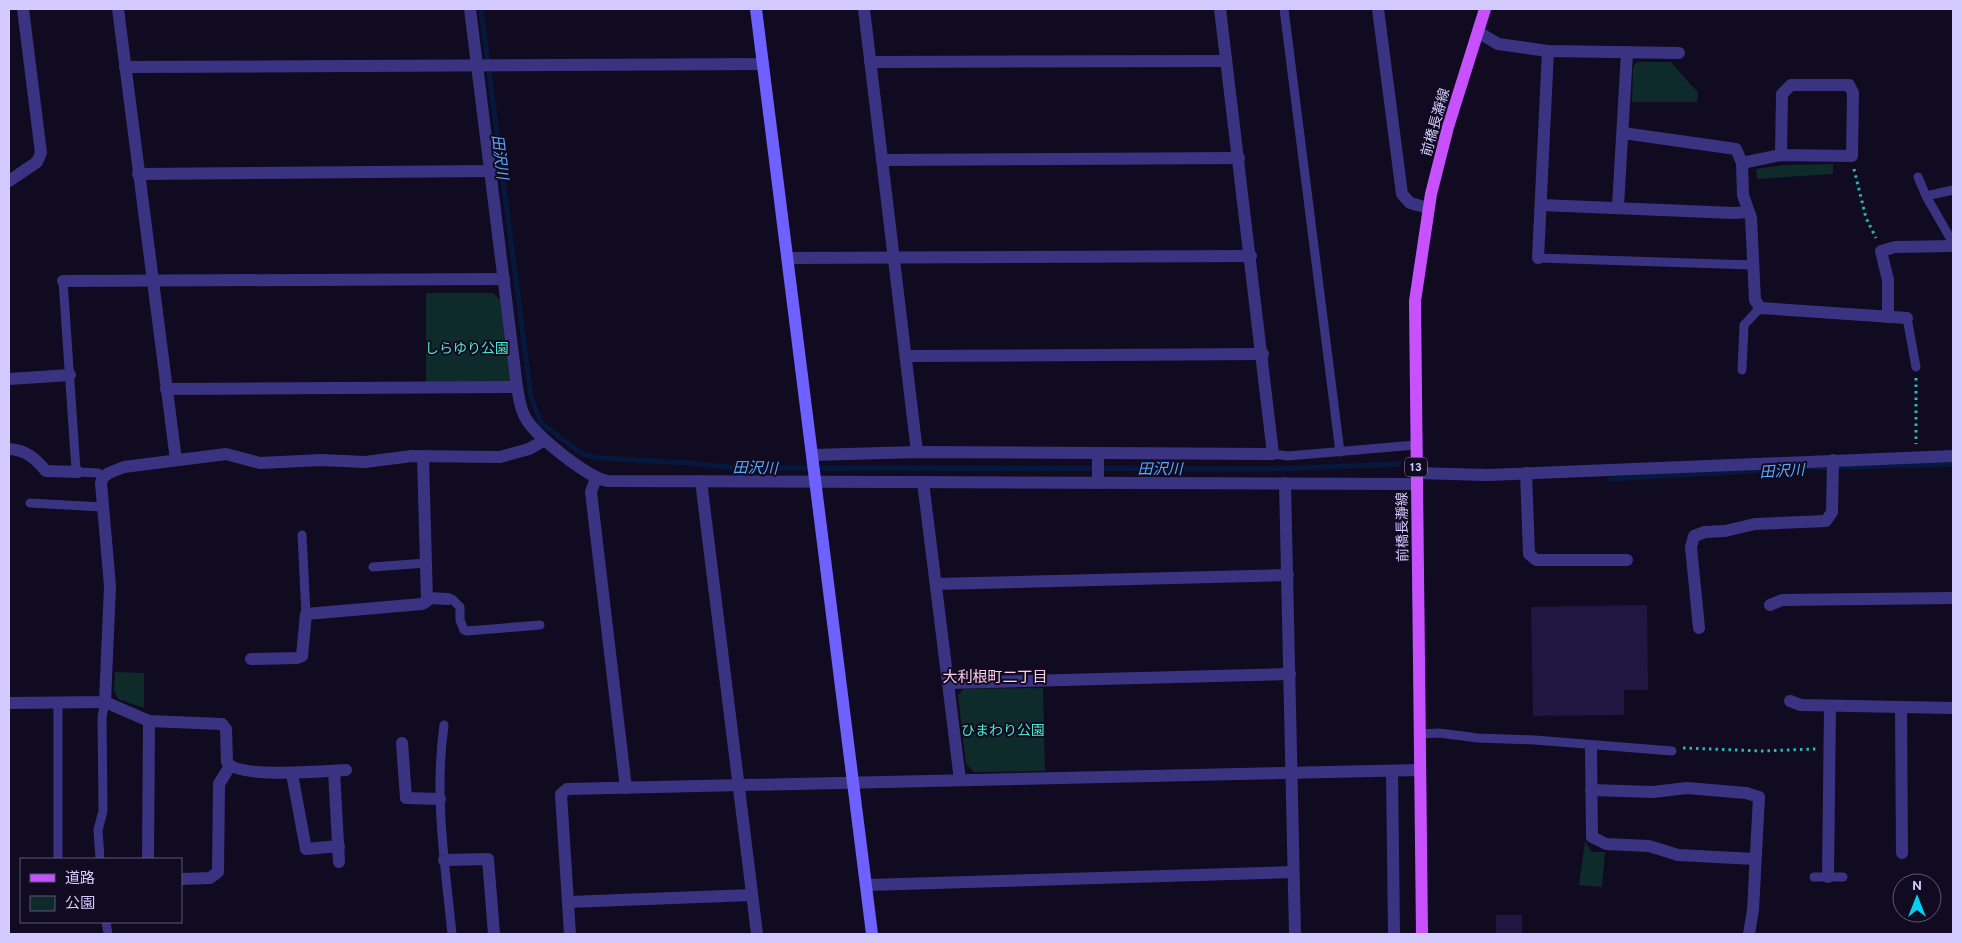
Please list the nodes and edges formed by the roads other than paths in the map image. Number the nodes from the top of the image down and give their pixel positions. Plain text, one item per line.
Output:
1 (24, 9) edge
2 (118, 9) edge
3 (470, 9) edge
4 (756, 9) edge
5 (864, 9) edge
6 (1220, 9) edge
7 (1284, 9) edge
8 (1378, 9) edge
9 (1485, 9) edge
10 (1478, 32) junction
11 (1548, 51) junction
12 (1627, 52) junction
13 (1679, 53) dead end
14 (1226, 61) junction
15 (870, 62) junction
16 (763, 64) junction
17 (477, 65) junction
18 (125, 66) junction
19 (1623, 133) junction
20 (1781, 156) junction
21 (1239, 158) junction
22 (882, 160) junction
23 (1742, 163) junction
24 (490, 172) junction
25 (138, 174) junction
26 (1918, 177) dead end
27 (9, 181) edge
28 (1953, 190) edge
29 (1926, 196) junction
30 (1541, 204) junction
31 (1618, 206) junction
32 (1428, 208) junction
33 (1748, 212) junction
34 (1953, 244) edge
35 (894, 256) junction
36 (1251, 256) junction
37 (788, 258) junction
38 (1538, 258) joint
39 (1753, 265) junction
40 (504, 279) junction
41 (63, 281) joint
42 (152, 281) junction
43 (1760, 308) junction
44 (1888, 317) junction
45 (1907, 318) joint
46 (1263, 354) junction
47 (907, 356) junction
48 (1916, 367) road end
49 (1742, 370) dead end
50 (70, 375) junction
51 (9, 379) edge
52 (517, 387) junction
53 (166, 389) junction
54 (545, 440) junction
55 (1415, 445) junction
56 (9, 449) edge
57 (918, 452) junction
58 (1340, 452) junction
59 (1098, 453) junction
60 (1273, 454) junction
61 (812, 455) junction
62 (1953, 456) edge
63 (423, 457) junction
64 (176, 460) junction
65 (1833, 460) junction
66 (78, 472) junction
67 (1526, 473) junction
68 (103, 477) junction
69 (596, 478) junction
70 (1416, 479) junction
71 (701, 481) junction
72 (815, 481) junction
73 (923, 482) junction
74 (1098, 483) junction
75 (1286, 484) junction
76 (30, 503) dead end
77 (102, 507) junction
78 (302, 535) dead end
79 (1627, 560) dead end
80 (426, 564) junction
81 (373, 567) dead end
82 (1288, 574) junction
83 (936, 584) junction
84 (428, 598) junction
85 (1953, 598) edge
86 (448, 599) joint
87 (1770, 605) dead end
88 (306, 614) junction
89 (540, 625) dead end
90 (1699, 628) dead end
91 (251, 659) dead end
92 (1290, 674) junction
93 (948, 683) junction
94 (1790, 701) dead end
95 (105, 702) junction
96 (9, 703) edge
97 (58, 703) junction
98 (1830, 706) junction
99 (1900, 707) junction
100 (1953, 708) edge
101 (149, 721) junction
102 (444, 725) dead end
103 (1419, 734) junction
104 (402, 744) dead end
105 (1591, 746) junction
106 (1672, 751) road end
107 (230, 766) junction
108 (1420, 770) junction
109 (1392, 771) junction
110 (1293, 773) junction
111 (292, 774) junction
112 (960, 780) junction
113 (853, 783) junction
114 (739, 785) junction
115 (626, 788) junction
116 (1591, 790) junction
117 (440, 799) junction
118 (338, 846) junction
119 (1902, 853) dead end
120 (58, 858) edge
121 (100, 858) edge
122 (148, 858) edge
123 (1755, 859) junction
124 (444, 860) junction
125 (339, 862) dead end
126 (1293, 872) junction
127 (1814, 877) dead end
128 (1828, 877) junction
129 (1843, 877) dead end
130 (182, 879) edge
131 (867, 885) junction
132 (752, 895) junction
133 (568, 902) junction
134 (452, 934) edge
135 (494, 934) edge
136 (570, 934) edge
137 (757, 934) edge
138 (872, 934) edge
139 (1295, 934) edge
140 (1394, 934) edge
141 (1422, 934) edge
142 (1749, 934) edge

1 - 27 street
2 - 18 street
3 - 17 street
4 - 16 street
5 - 15 street
6 - 14 street
7 - 58 lane
8 - 32 street
9 - 10 main road, 前橋長瀞線 / 13
10 - 11 street
10 - 32 main road, 前橋長瀞線 / 13
11 - 12 street
11 - 30 street
12 - 13 street
12 - 19 street
14 - 15 street
14 - 21 street
15 - 22 street
16 - 17 street
16 - 37 street
17 - 18 street
17 - 24 street
18 - 25 street
19 - 23 street
19 - 31 street
20 - 20 street
20 - 23 street
21 - 22 street
21 - 36 street
22 - 35 street
23 - 33 street
24 - 25 street
24 - 40 street
25 - 42 street
26 - 29 lane
28 - 29 lane
29 - 34 lane
30 - 31 street
30 - 38 street
31 - 33 street
32 - 55 main road, 前橋長瀞線 / 13
33 - 39 street
34 - 44 street
35 - 36 street
35 - 37 street
35 - 47 street
36 - 46 street
37 - 61 street
38 - 39 lane
39 - 43 street
40 - 42 street
40 - 52 street
41 - 42 street
41 - 50 lane
42 - 53 street
43 - 44 street
43 - 49 lane
44 - 45 street
45 - 48 lane
46 - 47 street
46 - 60 street
47 - 57 street
50 - 51 street
50 - 66 lane
52 - 53 street
52 - 54 street
53 - 64 street
54 - 63 street
54 - 69 street
55 - 58 lane
55 - 70 main road, 前橋長瀞線 / 13
56 - 66 street
57 - 59 street
57 - 61 street
58 - 60 lane
59 - 60 street
59 - 74 street
61 - 72 street
62 - 65 street
63 - 64 street
63 - 80 street
64 - 68 street
65 - 67 street
65 - 90 street
66 - 68 lane
67 - 70 street
67 - 79 street
68 - 77 street
69 - 71 street
69 - 115 street
70 - 75 street
70 - 103 main road, 前橋長瀞線 / 13
71 - 72 street
71 - 114 street
72 - 73 street
72 - 113 street
73 - 74 street
73 - 83 street
74 - 75 street
75 - 82 street
76 - 77 lane
77 - 95 street
78 - 88 lane
80 - 81 lane
80 - 84 street
82 - 83 street
82 - 92 street
83 - 93 street
84 - 86 street
84 - 88 street
85 - 87 street
86 - 89 lane
88 - 91 street
92 - 93 street
92 - 110 street
93 - 112 street
94 - 98 street
95 - 97 street
95 - 101 street
95 - 121 lane
96 - 97 street
97 - 120 lane
98 - 99 street
98 - 128 street
99 - 100 street
99 - 119 street
101 - 107 street
101 - 122 street
102 - 117 lane
103 - 105 lane
103 - 108 main road, 前橋長瀞線 / 13
104 - 117 street
105 - 106 lane
105 - 116 street
107 - 111 street
107 - 130 street
108 - 109 street
108 - 141 main road, 前橋長瀞線 / 13
109 - 110 street
109 - 140 street
110 - 112 street
110 - 126 street
111 - 118 street
111 - 118 street
112 - 113 street
113 - 114 street
113 - 131 street
114 - 115 street
114 - 132 street
115 - 133 street
116 - 123 street
116 - 123 street
117 - 124 lane
118 - 125 street
123 - 142 street
124 - 134 lane
124 - 135 street
126 - 131 street
126 - 139 street
127 - 128 lane
128 - 129 lane
131 - 138 street
132 - 133 street
132 - 137 street
133 - 136 street

